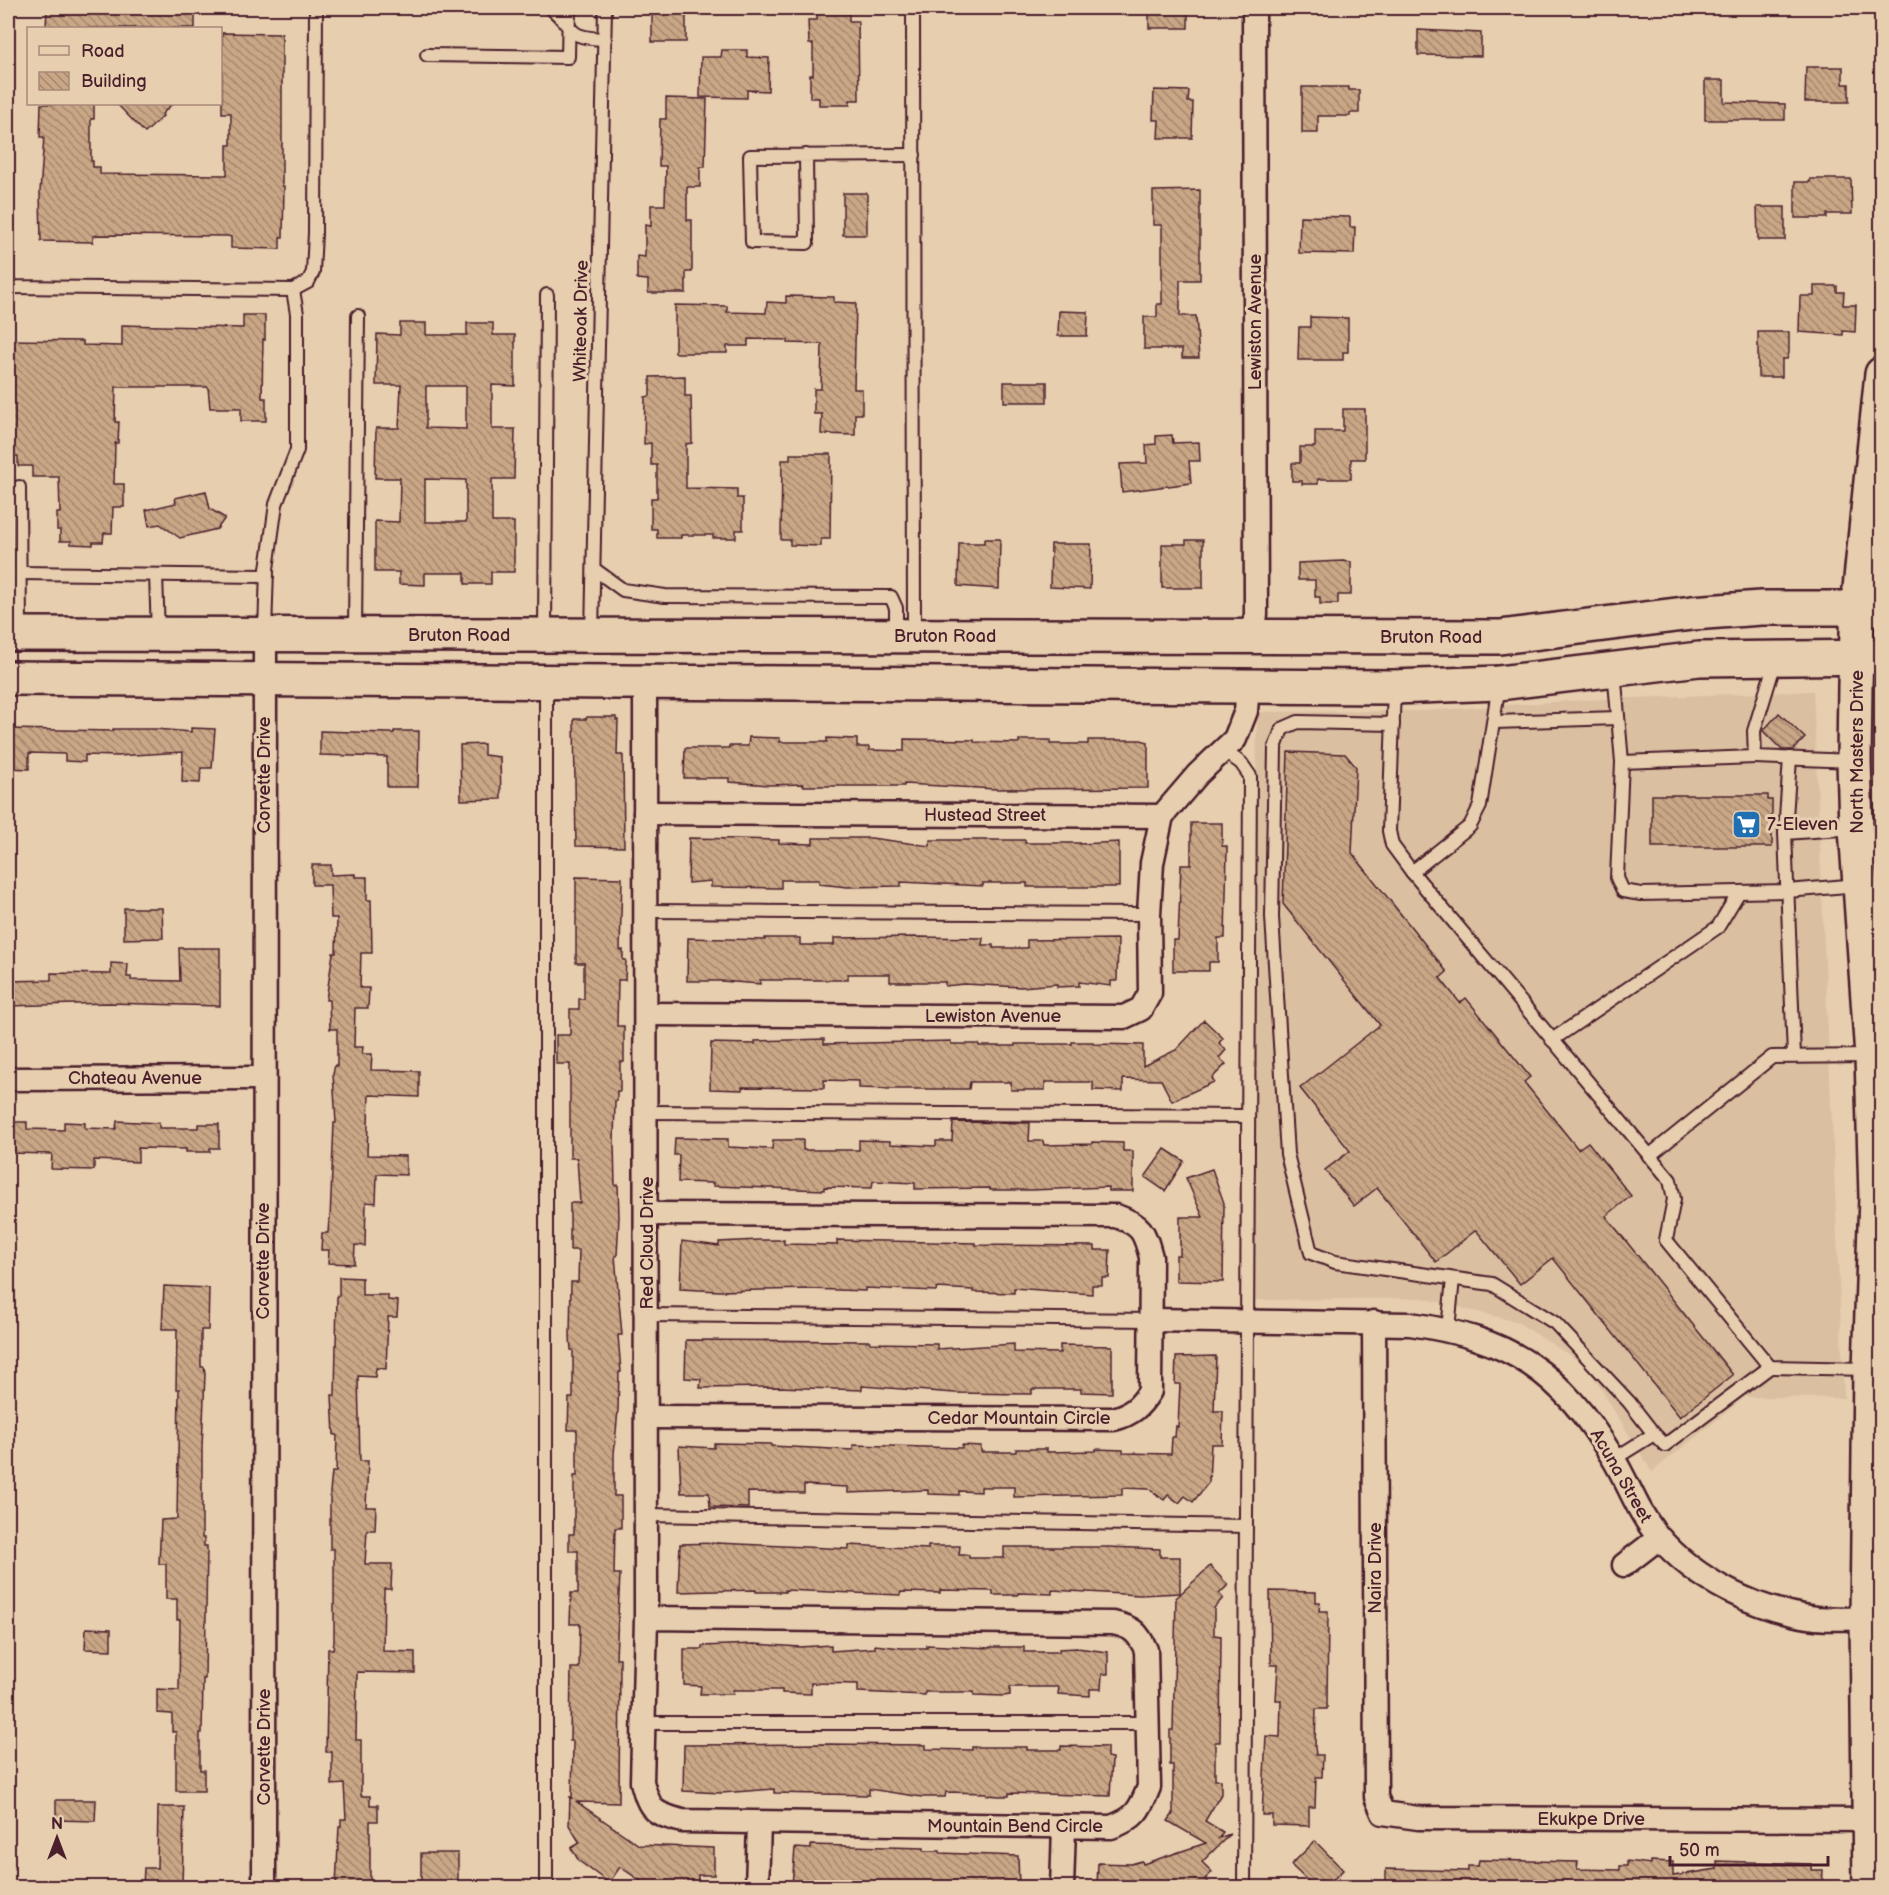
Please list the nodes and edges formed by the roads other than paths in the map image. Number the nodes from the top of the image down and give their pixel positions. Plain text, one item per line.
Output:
1 (316, 8) edge
2 (551, 8) edge
3 (569, 8) edge
4 (605, 8) edge
5 (913, 8) edge
6 (1254, 8) edge
7 (569, 29) junction
8 (604, 39) junction
9 (427, 55) dead end
10 (914, 155) junction
11 (806, 156) junction
12 (8, 285) edge
13 (293, 290) junction
14 (547, 295) dead end
15 (358, 316) dead end
16 (1881, 374) edge
17 (19, 487) dead end
18 (594, 569) junction
19 (20, 573) junction
20 (156, 575) junction
21 (267, 576) junction
22 (1870, 608) edge
23 (14, 634) edge
24 (158, 634) junction
25 (265, 634) junction
26 (355, 635) junction
27 (545, 635) junction
28 (592, 635) junction
29 (644, 635) junction
30 (905, 636) junction
31 (1253, 637) junction
32 (1500, 637) junction
33 (1776, 657) junction
34 (1869, 657) edge
35 (1613, 669) junction
36 (8, 678) edge
37 (265, 680) junction
38 (546, 681) junction
39 (645, 682) junction
40 (1500, 682) junction
41 (915, 683) junction
42 (1248, 685) junction
43 (1394, 687) junction
44 (1618, 718) junction
45 (1495, 723) junction
46 (1393, 724) junction
47 (1224, 751) junction
48 (1755, 757) junction
49 (1790, 758) junction
50 (1854, 761) junction
51 (1622, 762) junction
52 (645, 813) junction
53 (1162, 816) junction
54 (1856, 828) junction
55 (1785, 833) junction
56 (1412, 872) junction
57 (1861, 885) junction
58 (1787, 891) junction
59 (1739, 892) junction
60 (645, 911) junction
61 (1149, 914) junction
62 (646, 1014) junction
63 (1552, 1040) junction
64 (1794, 1056) junction
65 (1876, 1056) edge
66 (263, 1078) junction
67 (8, 1079) edge
68 (647, 1112) junction
69 (1248, 1116) junction
70 (1649, 1156) junction
71 (646, 1214) junction
72 (1453, 1279) junction
73 (647, 1315) junction
74 (1150, 1320) junction
75 (1246, 1322) junction
76 (1374, 1322) junction
77 (1448, 1329) junction
78 (1770, 1367) junction
79 (1870, 1369) junction
80 (646, 1417) junction
81 (1654, 1434) junction
82 (1614, 1459) junction
83 (646, 1515) junction
84 (1246, 1526) junction
85 (1659, 1538) junction
86 (1624, 1565) dead end
87 (646, 1618) junction
88 (1874, 1618) edge
89 (644, 1723) junction
90 (1147, 1723) junction
91 (648, 1804) joint
92 (1383, 1813) joint
93 (1870, 1820) junction
94 (759, 1822) junction
95 (1064, 1827) junction
96 (264, 1887) edge
97 (549, 1887) edge
98 (757, 1887) edge
99 (1062, 1887) edge
100 (1244, 1887) edge
101 (1870, 1887) edge

1 - 13 lane
2 - 7 lane
3 - 7 lane
4 - 8 lane, Whiteoak Drive
5 - 10 lane
6 - 31 street, Lewiston Avenue
7 - 8 lane
7 - 9 lane
8 - 18 lane, Whiteoak Drive
10 - 11 lane
10 - 30 lane
11 - 11 lane
12 - 13 lane
13 - 21 lane
14 - 27 lane
15 - 26 lane
16 - 22 main road, North Masters Drive
17 - 19 lane
18 - 28 lane, Whiteoak Drive
18 - 30 lane
19 - 20 lane
19 - 23 lane
20 - 21 lane
20 - 24 lane
21 - 25 lane
22 - 32 main road, Bruton Road
22 - 34 main road, North Masters Drive
23 - 24 main road, Bruton Road
24 - 25 main road, Bruton Road
25 - 26 main road, Bruton Road
25 - 37 street, Corvette Drive
26 - 27 main road, Bruton Road
27 - 28 main road, Bruton Road
27 - 38 main road
28 - 29 main road, Bruton Road
29 - 30 main road, Bruton Road
29 - 39 main road
30 - 31 main road, Bruton Road
30 - 41 main road
31 - 32 main road, Bruton Road
31 - 42 main road
32 - 40 main road
33 - 34 main road
33 - 35 main road
33 - 48 lane
34 - 50 main road, North Masters Drive
35 - 40 main road
35 - 44 lane
36 - 37 main road
37 - 38 main road
37 - 66 street, Corvette Drive
38 - 39 main road
38 - 97 lane
39 - 41 main road
39 - 52 street, Red Cloud Drive
40 - 43 main road
40 - 45 lane
41 - 42 main road
42 - 43 main road
42 - 47 street
43 - 46 lane
44 - 45 lane
44 - 51 lane
45 - 56 lane
46 - 56 lane
46 - 72 lane
47 - 53 street
47 - 69 lane
48 - 49 lane
48 - 51 lane
49 - 50 lane
49 - 55 lane
50 - 54 main road, North Masters Drive
51 - 59 lane
52 - 53 street, Hustead Street
52 - 60 street, Red Cloud Drive
53 - 61 street, Lewiston Avenue
54 - 55 lane
54 - 57 main road, North Masters Drive
55 - 58 lane
56 - 63 lane
57 - 58 lane
57 - 65 main road, North Masters Drive
58 - 59 lane
58 - 64 lane
59 - 63 lane
60 - 61 lane
60 - 62 street, Red Cloud Drive
61 - 62 street, Lewiston Avenue
62 - 68 street, Red Cloud Drive
63 - 70 lane
64 - 65 lane
64 - 70 lane
65 - 79 main road, North Masters Drive
66 - 67 street, Chateau Avenue
66 - 96 street, Corvette Drive
68 - 69 lane
68 - 71 street, Red Cloud Drive
69 - 75 lane
70 - 78 lane
71 - 73 street, Red Cloud Drive
71 - 74 street, Cedar Mountain Circle
72 - 77 lane
72 - 81 lane
73 - 74 lane
73 - 80 street, Red Cloud Drive
74 - 75 street, Acuna Street
74 - 80 street, Cedar Mountain Circle
75 - 76 street, Acuna Street
75 - 84 lane
76 - 77 street, Acuna Street
76 - 92 street, Naira Drive
77 - 82 street, Acuna Street
78 - 79 lane
78 - 81 lane
79 - 88 main road, North Masters Drive
80 - 83 street, Red Cloud Drive
81 - 82 lane
82 - 85 street, Acuna Street
83 - 84 lane
83 - 87 street, Red Cloud Drive
84 - 100 lane
85 - 86 street
85 - 88 street, Acuna Street
87 - 89 street, Red Cloud Drive
87 - 90 street, Mountain Bend Circle
88 - 93 main road, North Masters Drive
89 - 90 lane
89 - 91 street, Red Cloud Drive
90 - 95 street, Mountain Bend Circle
91 - 94 street, Mountain Bend Circle
92 - 93 street, Ekukpe Drive
93 - 101 main road, North Masters Drive
94 - 95 street, Mountain Bend Circle
94 - 98 street
95 - 99 street

